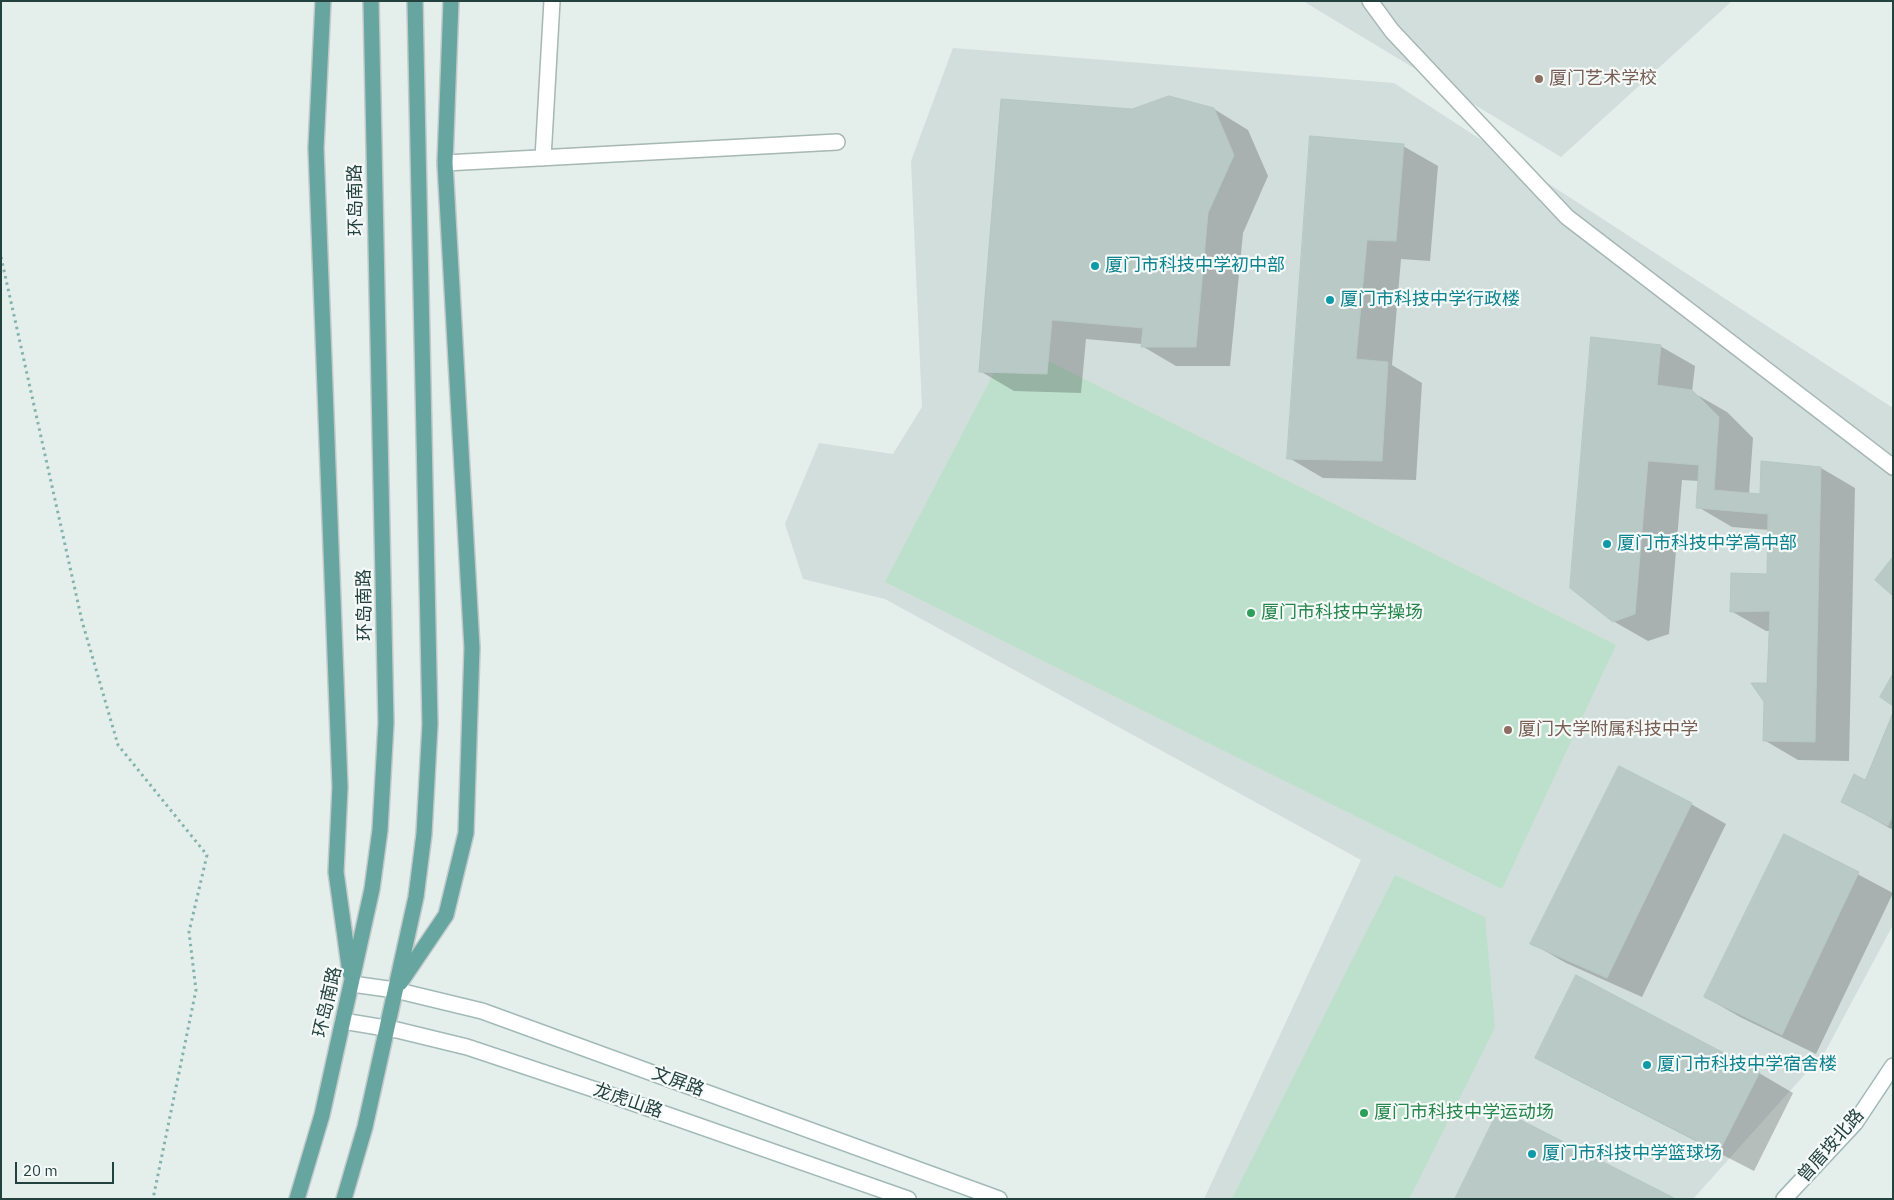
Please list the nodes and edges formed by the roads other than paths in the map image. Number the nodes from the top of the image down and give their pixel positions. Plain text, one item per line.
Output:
1 (322, 1) edge
2 (371, 1) edge
3 (415, 1) edge
4 (451, 1) edge
5 (552, 1) edge
6 (1370, 1) edge
7 (837, 142) dead end
8 (543, 158) junction
9 (446, 163) junction
10 (1893, 467) edge
11 (352, 984) junction
12 (395, 990) junction
13 (343, 1021) junction
14 (387, 1028) junction
15 (1893, 1066) edge
16 (297, 1199) edge
17 (344, 1199) edge
18 (908, 1199) edge
19 (998, 1199) edge
20 (1784, 1199) edge

1 - 11 main road
2 - 11 main road, 环岛南路
3 - 12 main road
4 - 9 main road
5 - 8 main road
6 - 10 main road
7 - 8 main road
8 - 9 main road
9 - 12 main road
11 - 12 main road, 文屏路
11 - 13 main road, 环岛南路
12 - 14 main road
12 - 19 main road, 文屏路
13 - 14 main road, 龙虎山路
13 - 16 main road, 环岛南路
14 - 17 main road
14 - 18 main road, 龙虎山路
15 - 20 main road, 曾厝垵北路

